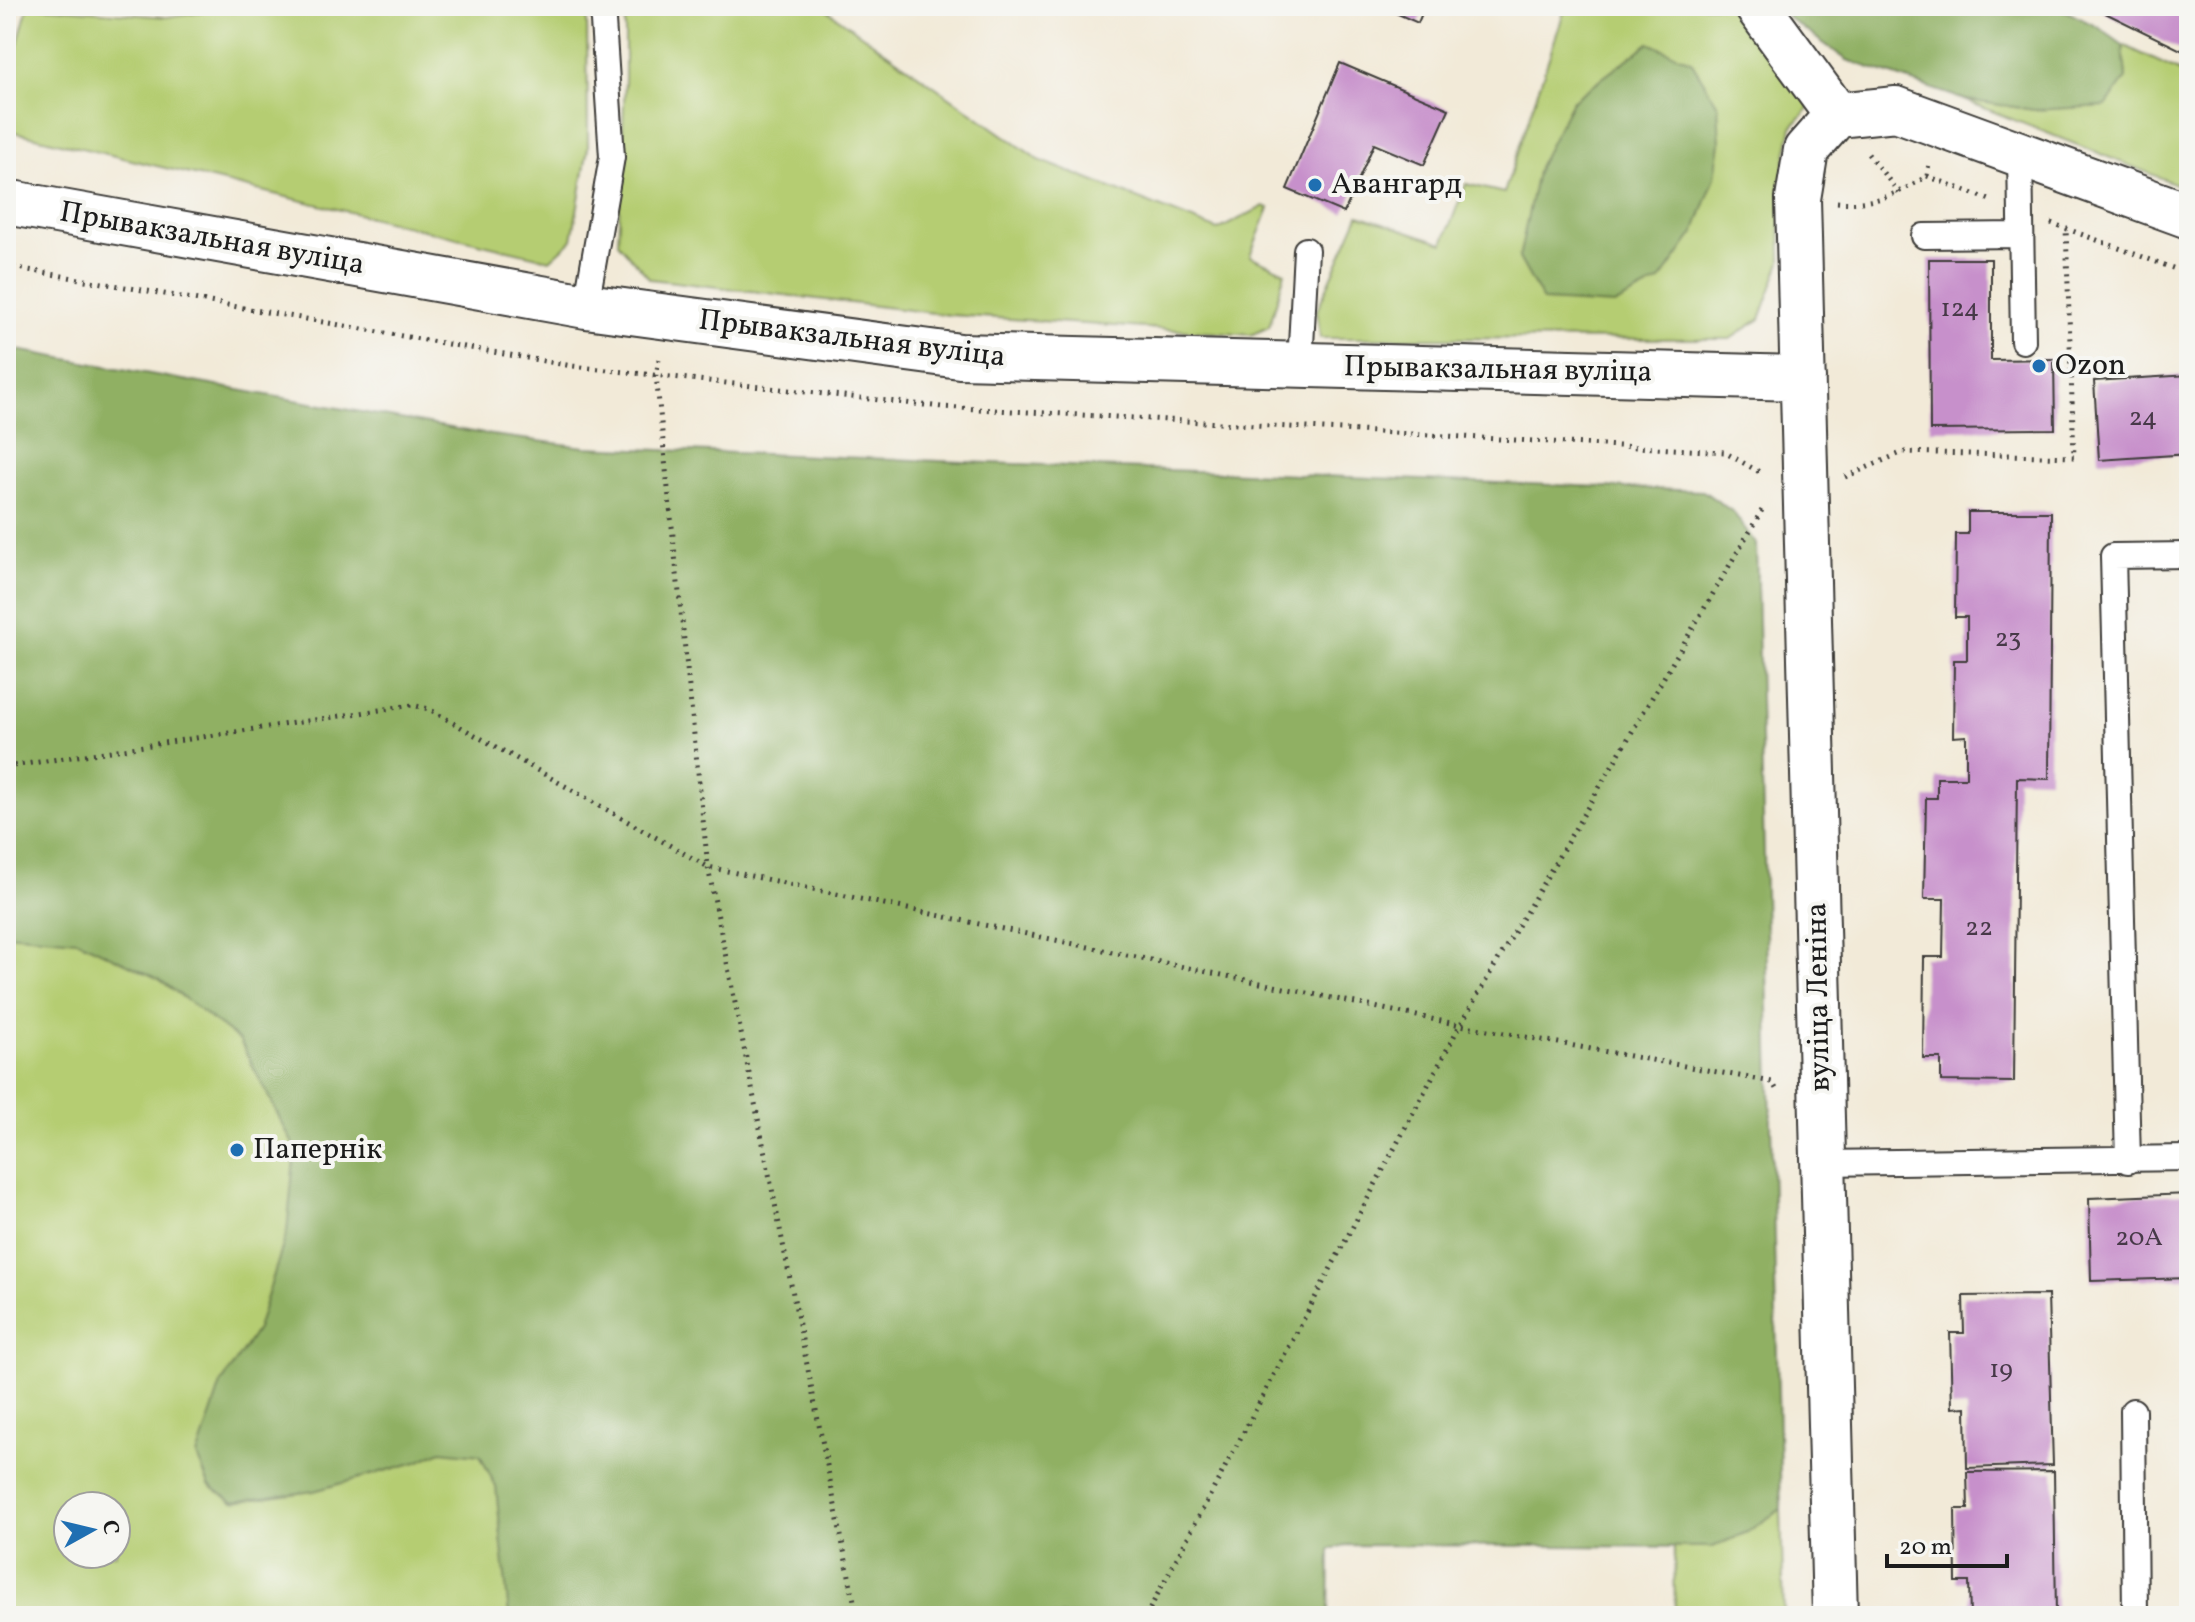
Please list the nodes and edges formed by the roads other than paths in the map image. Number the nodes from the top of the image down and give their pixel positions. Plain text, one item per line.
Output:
1 (602, 6) edge
2 (1757, 6) edge
3 (1837, 115) junction
4 (2020, 154) junction
5 (6, 202) edge
6 (2189, 216) edge
7 (2021, 223) junction
8 (1924, 236) dead end
9 (1306, 250) dead end
10 (586, 306) junction
11 (2023, 341) dead end
12 (1300, 365) junction
13 (1803, 378) junction
14 (2189, 555) edge
15 (2189, 1158) edge
16 (2128, 1161) junction
17 (1823, 1163) junction
18 (2133, 1411) dead end
19 (1835, 1616) edge
20 (2135, 1616) edge

1 - 10 lane
2 - 3 street
3 - 4 street
3 - 13 street, вуліца Леніна
4 - 6 street
4 - 7 lane
5 - 10 street, Прывакзальная вуліца
7 - 8 lane
7 - 11 lane
9 - 12 lane
10 - 12 street, Прывакзальная вуліца
12 - 13 street, Прывакзальная вуліца
13 - 17 street, вуліца Леніна
14 - 16 lane
15 - 16 lane
16 - 17 lane
17 - 19 street, вуліца Леніна
18 - 20 lane

